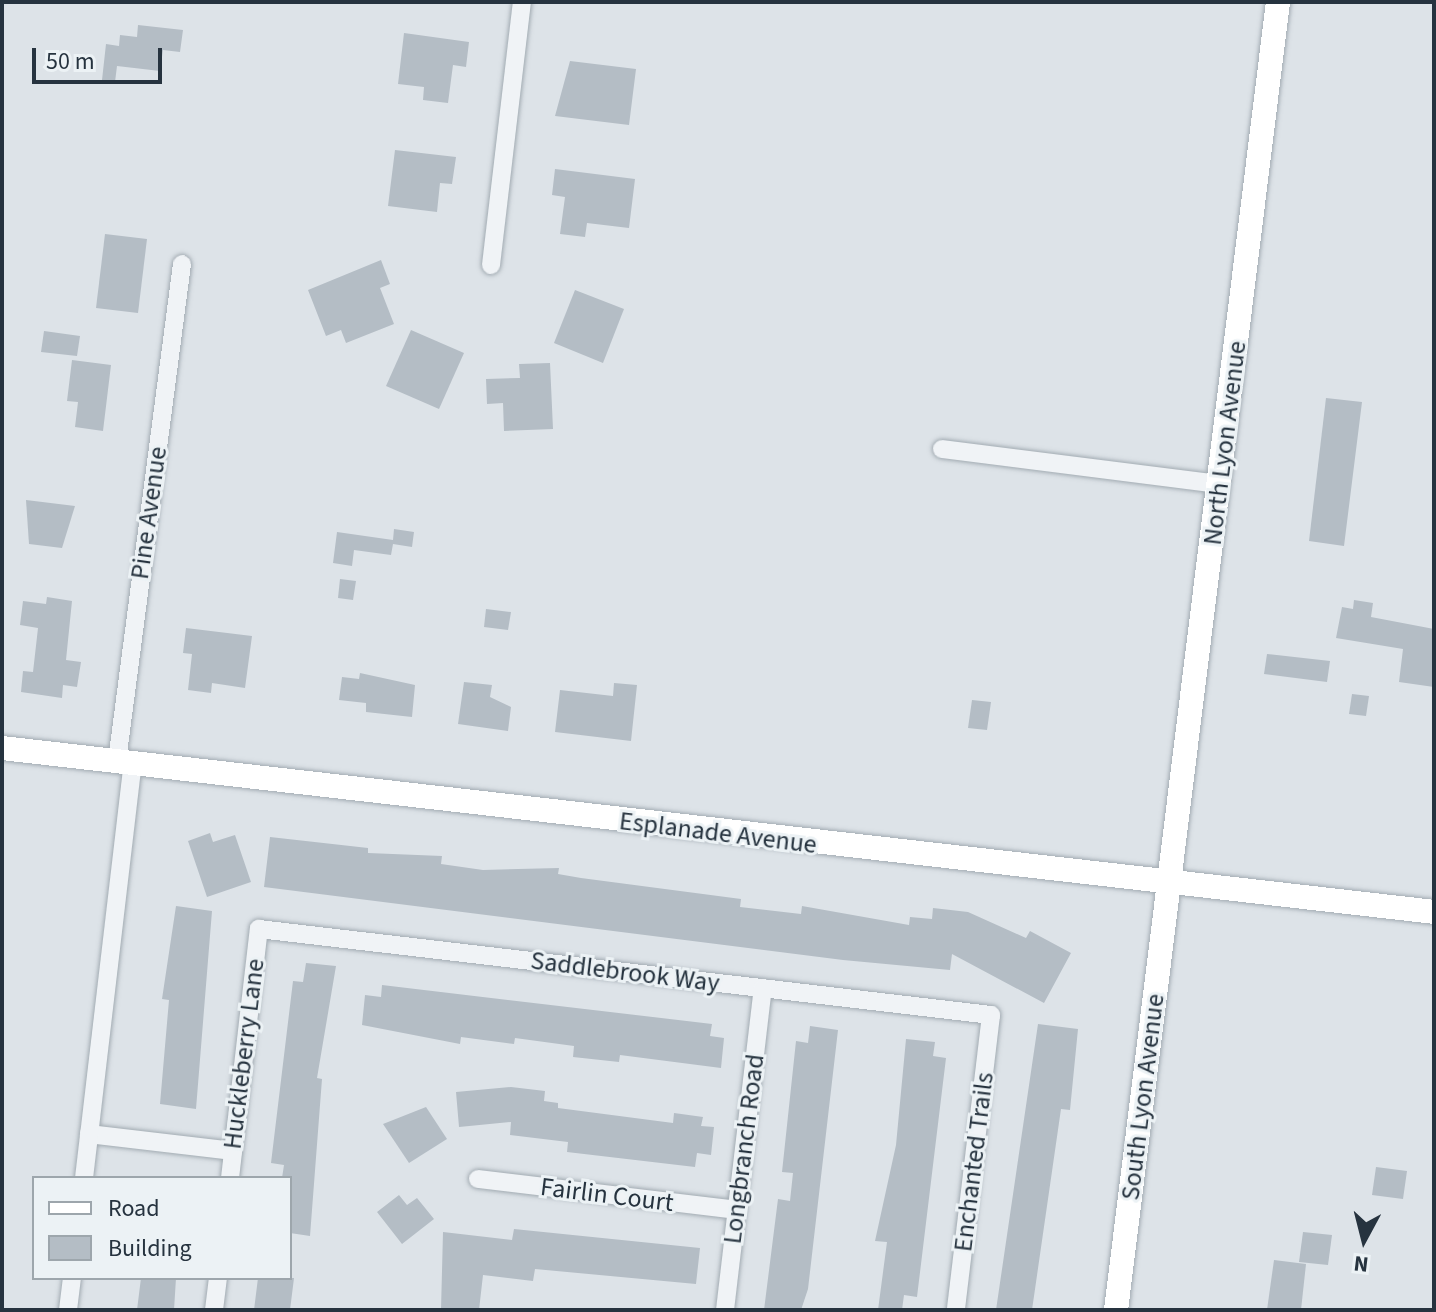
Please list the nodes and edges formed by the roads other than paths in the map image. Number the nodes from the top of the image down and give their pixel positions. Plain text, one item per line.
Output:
1 (522, 2) edge
2 (1278, 2) edge
3 (182, 264) dead end
4 (491, 265) dead end
5 (942, 449) dead end
6 (1220, 484) junction
7 (2, 748) edge
8 (125, 762) junction
9 (1171, 885) junction
10 (1434, 912) edge
11 (259, 929) joint
12 (763, 988) junction
13 (991, 1015) joint
14 (89, 1134) junction
15 (233, 1151) junction
16 (84, 1176) edge
17 (230, 1176) edge
18 (478, 1179) dead end
19 (737, 1210) junction
20 (72, 1280) edge
21 (218, 1280) edge
22 (68, 1310) edge
23 (214, 1310) edge
24 (725, 1310) edge
25 (956, 1310) edge
26 (1116, 1310) edge

1 - 4 street
2 - 6 main road, North Lyon Avenue
3 - 8 street, Pine Avenue
5 - 6 street
6 - 9 main road, North Lyon Avenue
7 - 8 main road, Esplanade Avenue
8 - 9 main road, Esplanade Avenue
8 - 14 street, Pine Avenue
9 - 10 main road, Esplanade Avenue
9 - 26 main road, South Lyon Avenue
11 - 12 street, Saddlebrook Way
11 - 15 street, Huckleberry Lane
12 - 13 street, Saddlebrook Way
12 - 19 street, Longbranch Road
13 - 25 street, Enchanted Trails
14 - 15 street
14 - 16 street, Pine Avenue
15 - 17 street, Huckleberry Lane
18 - 19 street, Fairlin Court
19 - 24 street, Longbranch Road
20 - 22 street
21 - 23 street

